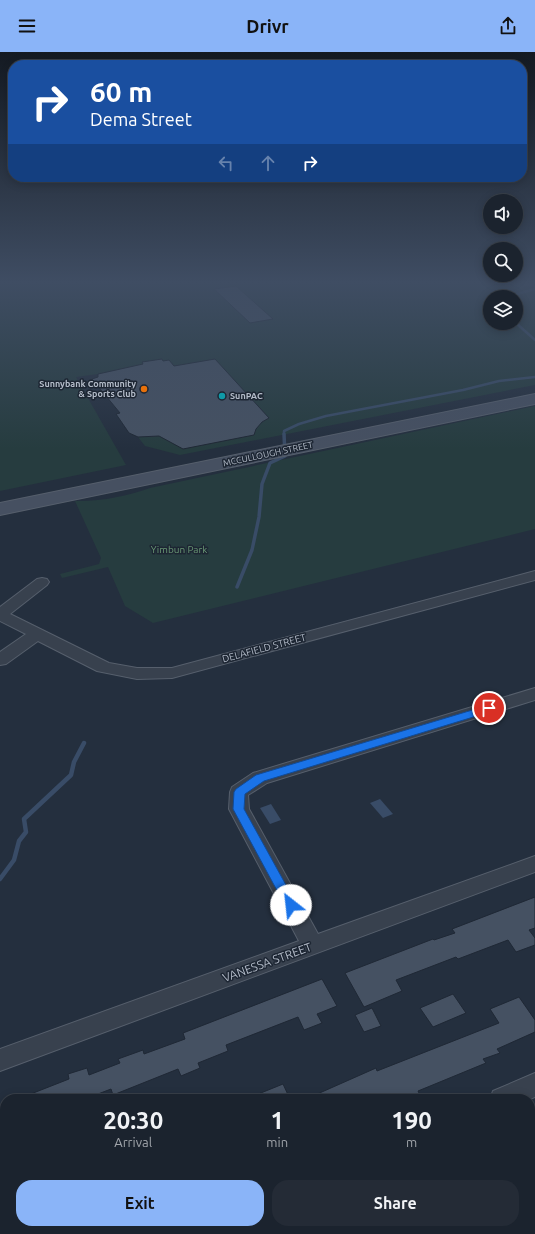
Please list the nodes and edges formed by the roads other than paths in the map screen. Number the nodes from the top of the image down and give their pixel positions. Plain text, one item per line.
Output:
1 (535, 390) edge
2 (535, 399) edge
3 (285, 446) junction
4 (0, 499) edge
5 (0, 509) edge
6 (535, 576) edge
7 (42, 582) dead end
8 (0, 615) edge
9 (37, 634) junction
10 (0, 660) edge
11 (535, 694) edge
12 (535, 864) edge
13 (313, 945) junction
14 (0, 1060) edge
15 (535, 1085) edge
16 (514, 1094) edge

1 - 3 main road, MCCULLOUGH STREET
2 - 3 main road, MCCULLOUGH STREET
3 - 4 main road, MCCULLOUGH STREET
3 - 5 main road, MCCULLOUGH STREET
6 - 9 street, DELAFIELD STREET
7 - 8 street
8 - 9 street, DELAFIELD STREET
9 - 10 street
11 - 13 street
12 - 13 street, VANESSA STREET
13 - 14 street, VANESSA STREET
15 - 16 street

